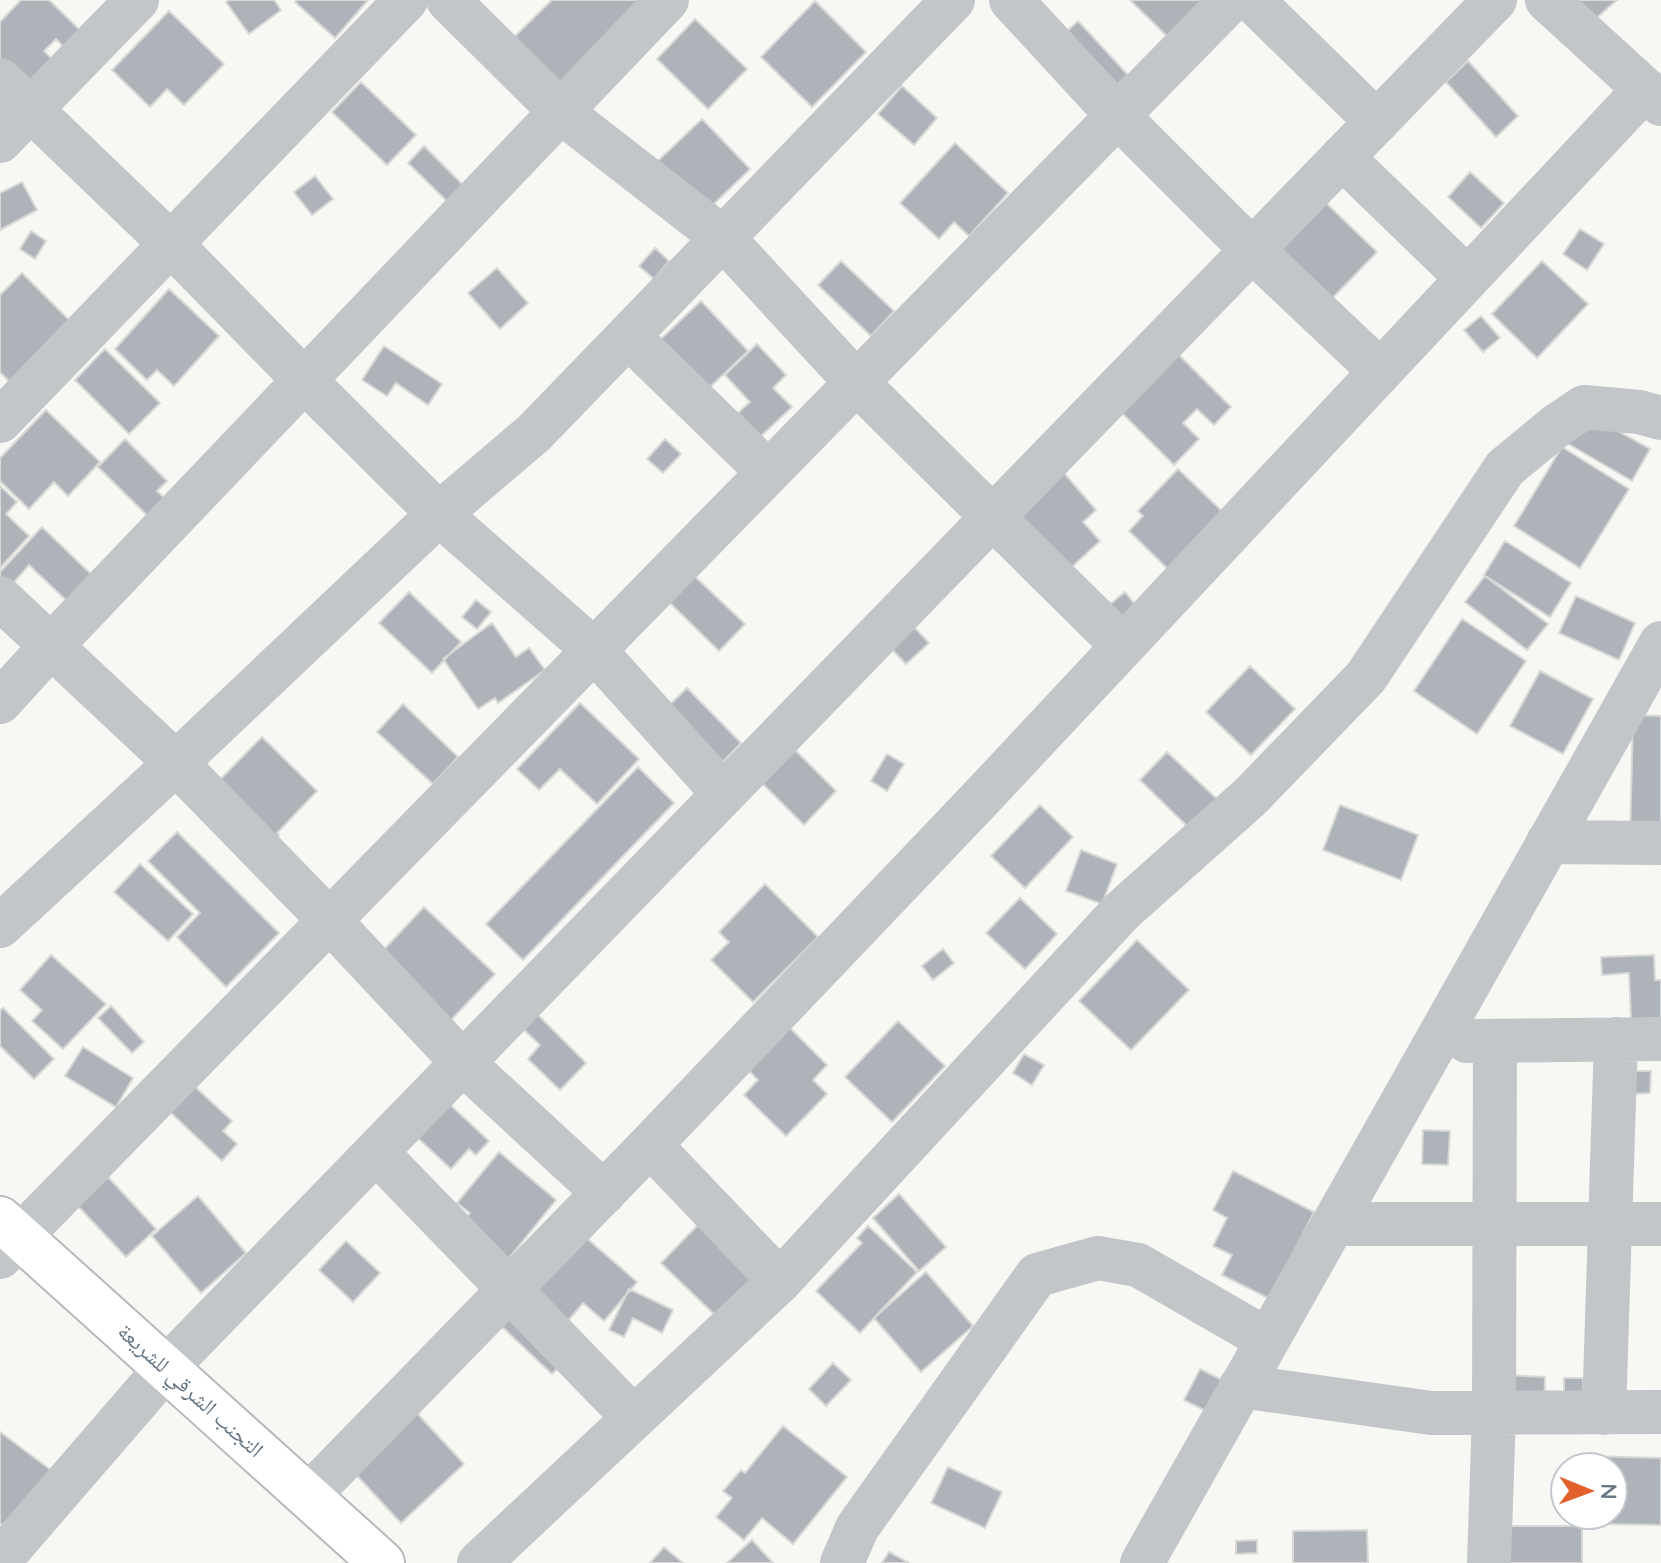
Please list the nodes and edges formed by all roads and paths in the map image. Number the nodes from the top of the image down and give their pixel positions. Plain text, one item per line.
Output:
1 (137, 0) edge
2 (406, 0) edge
3 (448, 0) edge
4 (667, 0) edge
5 (953, 0) edge
6 (1011, 0) edge
7 (1231, 0) edge
8 (1252, 0) edge
9 (1495, 0) edge
10 (1547, 0) edge
11 (16, 95) edge
12 (1653, 96) edge
13 (561, 112) junction
14 (1118, 116) junction
15 (1377, 122) junction
16 (0, 141) edge
17 (1342, 157) junction
18 (723, 238) junction
19 (171, 244) junction
20 (1252, 250) junction
21 (1467, 278) junction
22 (628, 336) junction
23 (1380, 371) junction
24 (304, 380) junction
25 (856, 382) junction
26 (1661, 418) edge
27 (0, 421) edge
28 (768, 472) junction
29 (439, 514) junction
30 (993, 516) junction
31 (0, 598) edge
32 (51, 646) junction
33 (1123, 646) junction
34 (1660, 648) edge
35 (594, 650) junction
36 (0, 702) edge
37 (176, 763) junction
38 (724, 794) junction
39 (1548, 842) junction
40 (1661, 843) edge
41 (329, 920) junction
42 (0, 926) edge
43 (1616, 1039) junction
44 (1661, 1039) edge
45 (1495, 1041) junction
46 (1436, 1042) junction
47 (463, 1063) junction
48 (650, 1145) junction
49 (376, 1152) junction
50 (604, 1193) junction
51 (1333, 1224) junction
52 (1495, 1224) junction
53 (1611, 1224) junction
54 (1661, 1224) edge
55 (7, 1237) edge
56 (780, 1281) junction
57 (510, 1290) junction
58 (1268, 1340) junction
59 (166, 1368) junction
60 (1241, 1386) junction
61 (1661, 1412) edge
62 (1494, 1413) junction
63 (1604, 1413) junction
64 (634, 1418) junction
65 (308, 1496) junction
66 (0, 1560) edge
67 (382, 1563) edge
68 (479, 1563) edge
69 (842, 1563) edge
70 (1142, 1563) edge
71 (1489, 1563) edge

1 - 11 street
2 - 19 street
3 - 13 street
4 - 13 street
5 - 18 street
6 - 14 street
7 - 14 street
8 - 15 street
9 - 15 street
10 - 12 street
11 - 16 street
11 - 19 street
12 - 21 street
13 - 18 street
13 - 24 street
14 - 20 street
14 - 25 street
15 - 17 street
17 - 20 street
17 - 21 street
18 - 22 street
18 - 25 street
19 - 24 street
19 - 27 street
20 - 23 street
20 - 30 street
21 - 23 street
22 - 28 street
22 - 29 street
23 - 33 street
24 - 29 street
24 - 32 street
25 - 28 street
25 - 30 street
26 - 56 street
28 - 35 street
29 - 35 street
29 - 37 street
30 - 33 street
30 - 38 street
31 - 32 street
32 - 36 street
32 - 37 street
33 - 48 street
34 - 39 street
35 - 38 street
35 - 41 street
37 - 41 street
37 - 42 street
38 - 47 street
39 - 40 street
39 - 46 street
41 - 47 street
41 - 55 street
43 - 44 street
43 - 45 street
43 - 53 street
45 - 46 street
45 - 52 street
46 - 51 street
47 - 49 street
47 - 50 street
48 - 50 street
48 - 56 street
49 - 57 street
49 - 59 street
50 - 57 street
51 - 52 street
51 - 58 street
52 - 53 street
52 - 62 street
53 - 54 street
53 - 63 street
55 - 59 main road, التجنب الشرقي للشريعة
56 - 64 street
57 - 64 street
57 - 65 street
58 - 60 street
58 - 69 street
59 - 65 main road, التجنب الشرقي للشريعة
59 - 66 street
60 - 62 street
60 - 70 street
61 - 63 street
62 - 63 street
62 - 71 street
64 - 68 street
65 - 67 main road, التجنب الشرقي للشريعة

